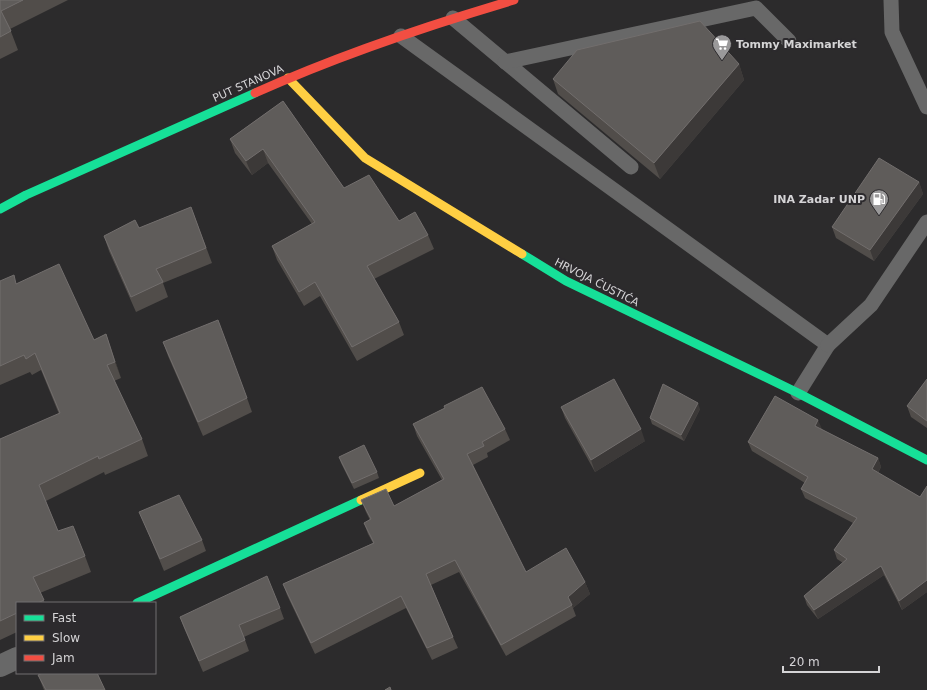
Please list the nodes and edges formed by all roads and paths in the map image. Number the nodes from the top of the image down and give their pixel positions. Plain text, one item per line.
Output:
1 (514, 0) edge
2 (891, 0) edge
3 (453, 18) junction
4 (401, 36) junction
5 (789, 41) dead end
6 (506, 62) junction
7 (288, 78) junction
8 (927, 107) edge
9 (631, 167) dead end
10 (0, 209) edge
11 (927, 222) edge
12 (828, 345) junction
13 (798, 393) junction
14 (927, 460) edge
15 (420, 473) dead end
16 (139, 602) edge
17 (16, 658) edge
18 (0, 666) edge

1 - 3 street, PUT STANOVA
2 - 8 lane
3 - 4 street, PUT STANOVA
3 - 6 lane
4 - 7 street, PUT STANOVA
4 - 12 lane
5 - 6 lane
6 - 9 lane
7 - 10 street, PUT STANOVA
7 - 13 street, HRVOJA ĆUSTIĆA
11 - 12 lane
12 - 13 lane
13 - 14 street, HRVOJA ĆUSTIĆA
15 - 16 street
17 - 18 street

